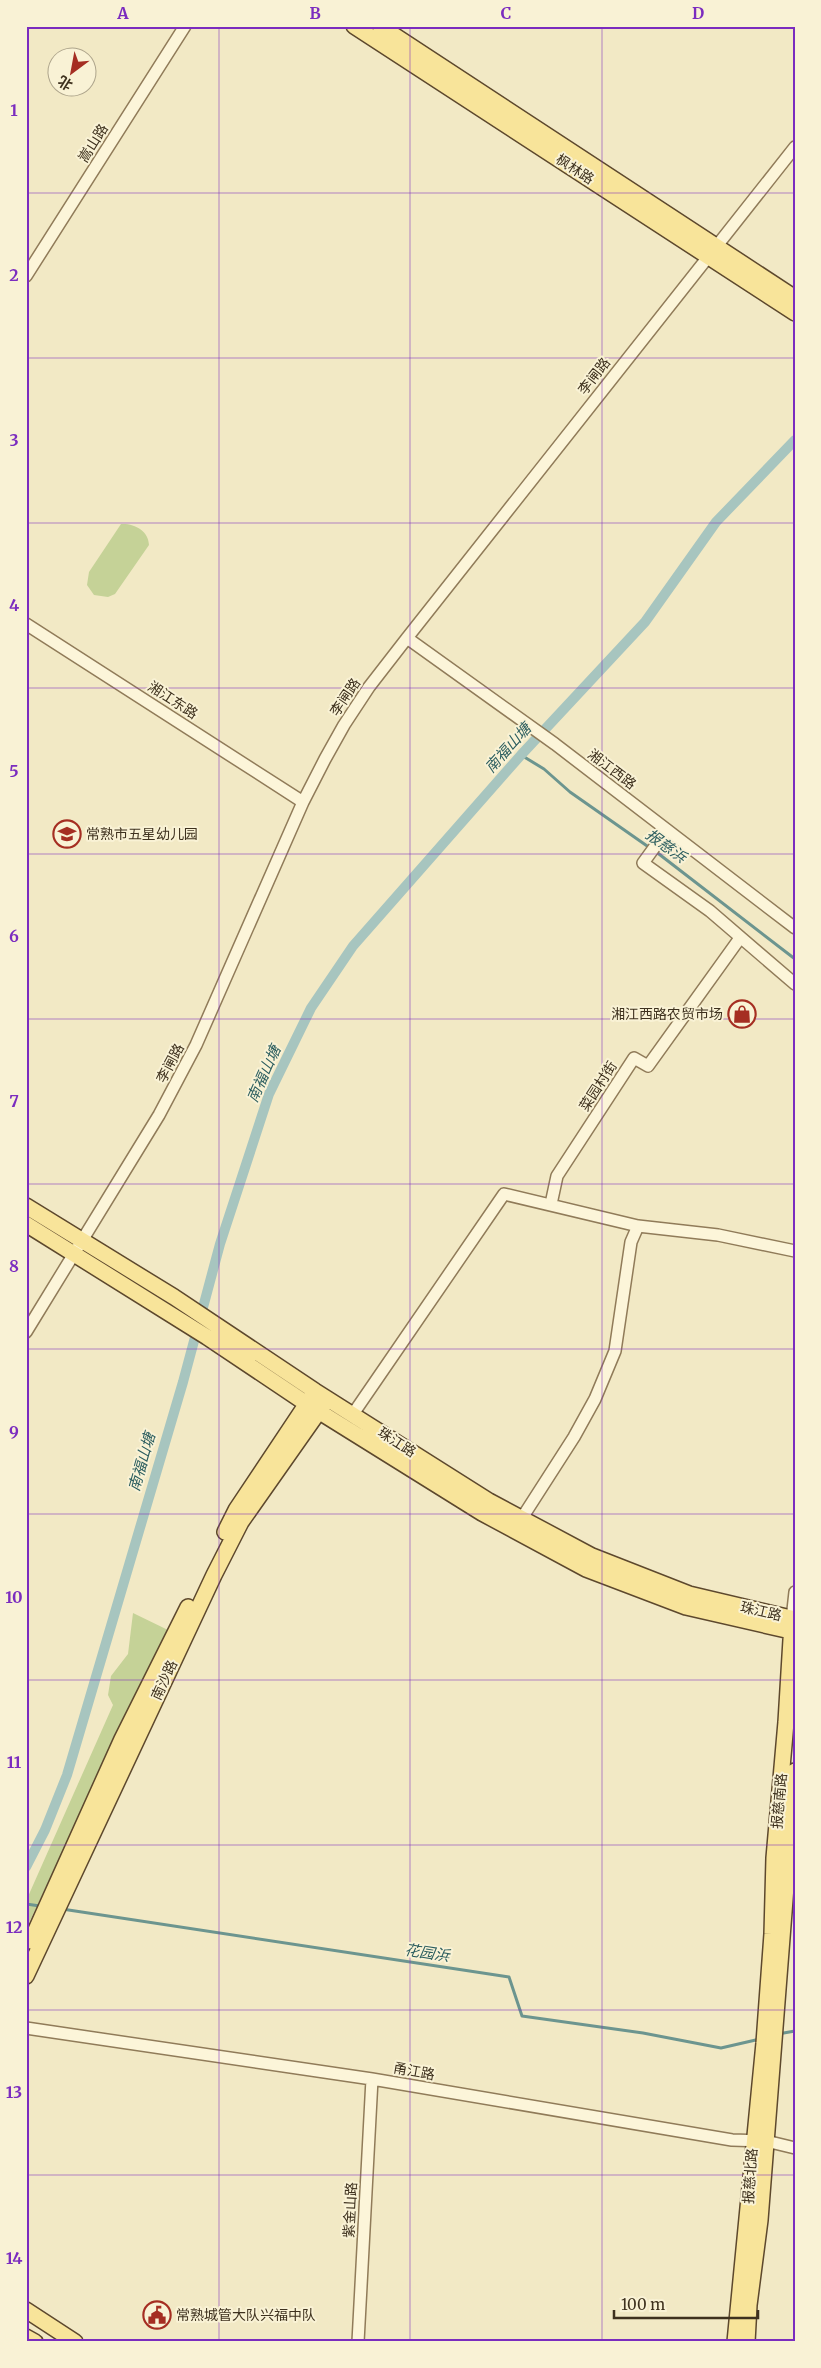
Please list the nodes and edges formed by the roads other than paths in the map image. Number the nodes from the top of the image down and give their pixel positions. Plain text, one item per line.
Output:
1 (185, 26) edge
2 (354, 26) edge
3 (380, 26) edge
4 (795, 147) edge
5 (711, 251) junction
6 (26, 276) edge
7 (795, 298) edge
8 (795, 313) edge
9 (26, 624) edge
10 (407, 638) junction
11 (303, 802) junction
12 (667, 830) junction
13 (795, 928) edge
14 (740, 938) junction
15 (795, 984) edge
16 (551, 1204) junction
17 (26, 1206) edge
18 (26, 1224) edge
19 (638, 1226) junction
20 (78, 1248) junction
21 (795, 1251) edge
22 (26, 1332) edge
23 (322, 1394) junction
24 (313, 1407) junction
25 (353, 1414) junction
26 (522, 1518) junction
27 (795, 1592) edge
28 (793, 1625) edge
29 (795, 1771) edge
30 (52, 1907) junction
31 (26, 1953) edge
32 (26, 1976) edge
33 (771, 2013) junction
34 (26, 2028) edge
35 (372, 2079) junction
36 (759, 2140) junction
37 (795, 2148) edge
38 (26, 2310) edge
39 (26, 2336) edge
40 (35, 2342) edge
41 (76, 2342) edge
42 (358, 2342) edge
43 (735, 2342) edge
44 (747, 2342) edge

1 - 6 street, 嵩山路
2 - 5 main road, 枫林路
3 - 5 main road, 枫林路
4 - 5 street, 李闸路
5 - 7 main road, 枫林路
5 - 8 main road, 枫林路
5 - 10 street, 李闸路
9 - 11 street, 湘江东路
10 - 11 street, 李闸路
10 - 12 street, 湘江西路
11 - 20 street, 李闸路
12 - 13 street, 湘江西路
12 - 14 street
14 - 15 street
14 - 16 street, 菜园村街
16 - 19 street
16 - 25 street
17 - 20 main road, 珠江路
18 - 20 main road, 珠江路
19 - 21 street
19 - 26 street
20 - 22 street, 李闸路
20 - 23 main road, 珠江路
20 - 24 main road, 珠江路
23 - 24 main road, 南沙路
23 - 25 main road, 珠江路
24 - 28 main road, 珠江路
24 - 30 main road, 南沙路
25 - 26 main road, 珠江路
26 - 28 main road, 珠江路
27 - 28 street, 报慈南路
28 - 33 main road, 报慈南路
29 - 33 main road, 报慈南路
30 - 31 main road, 南沙路
30 - 32 main road, 南沙路
33 - 36 main road, 报慈北路
34 - 35 street, 甬江路
35 - 36 street, 甬江路
35 - 42 street, 紫金山路
36 - 37 street, 甬江路
36 - 43 main road, 报慈北路
36 - 44 main road, 报慈北路
38 - 41 main road
39 - 40 main road

